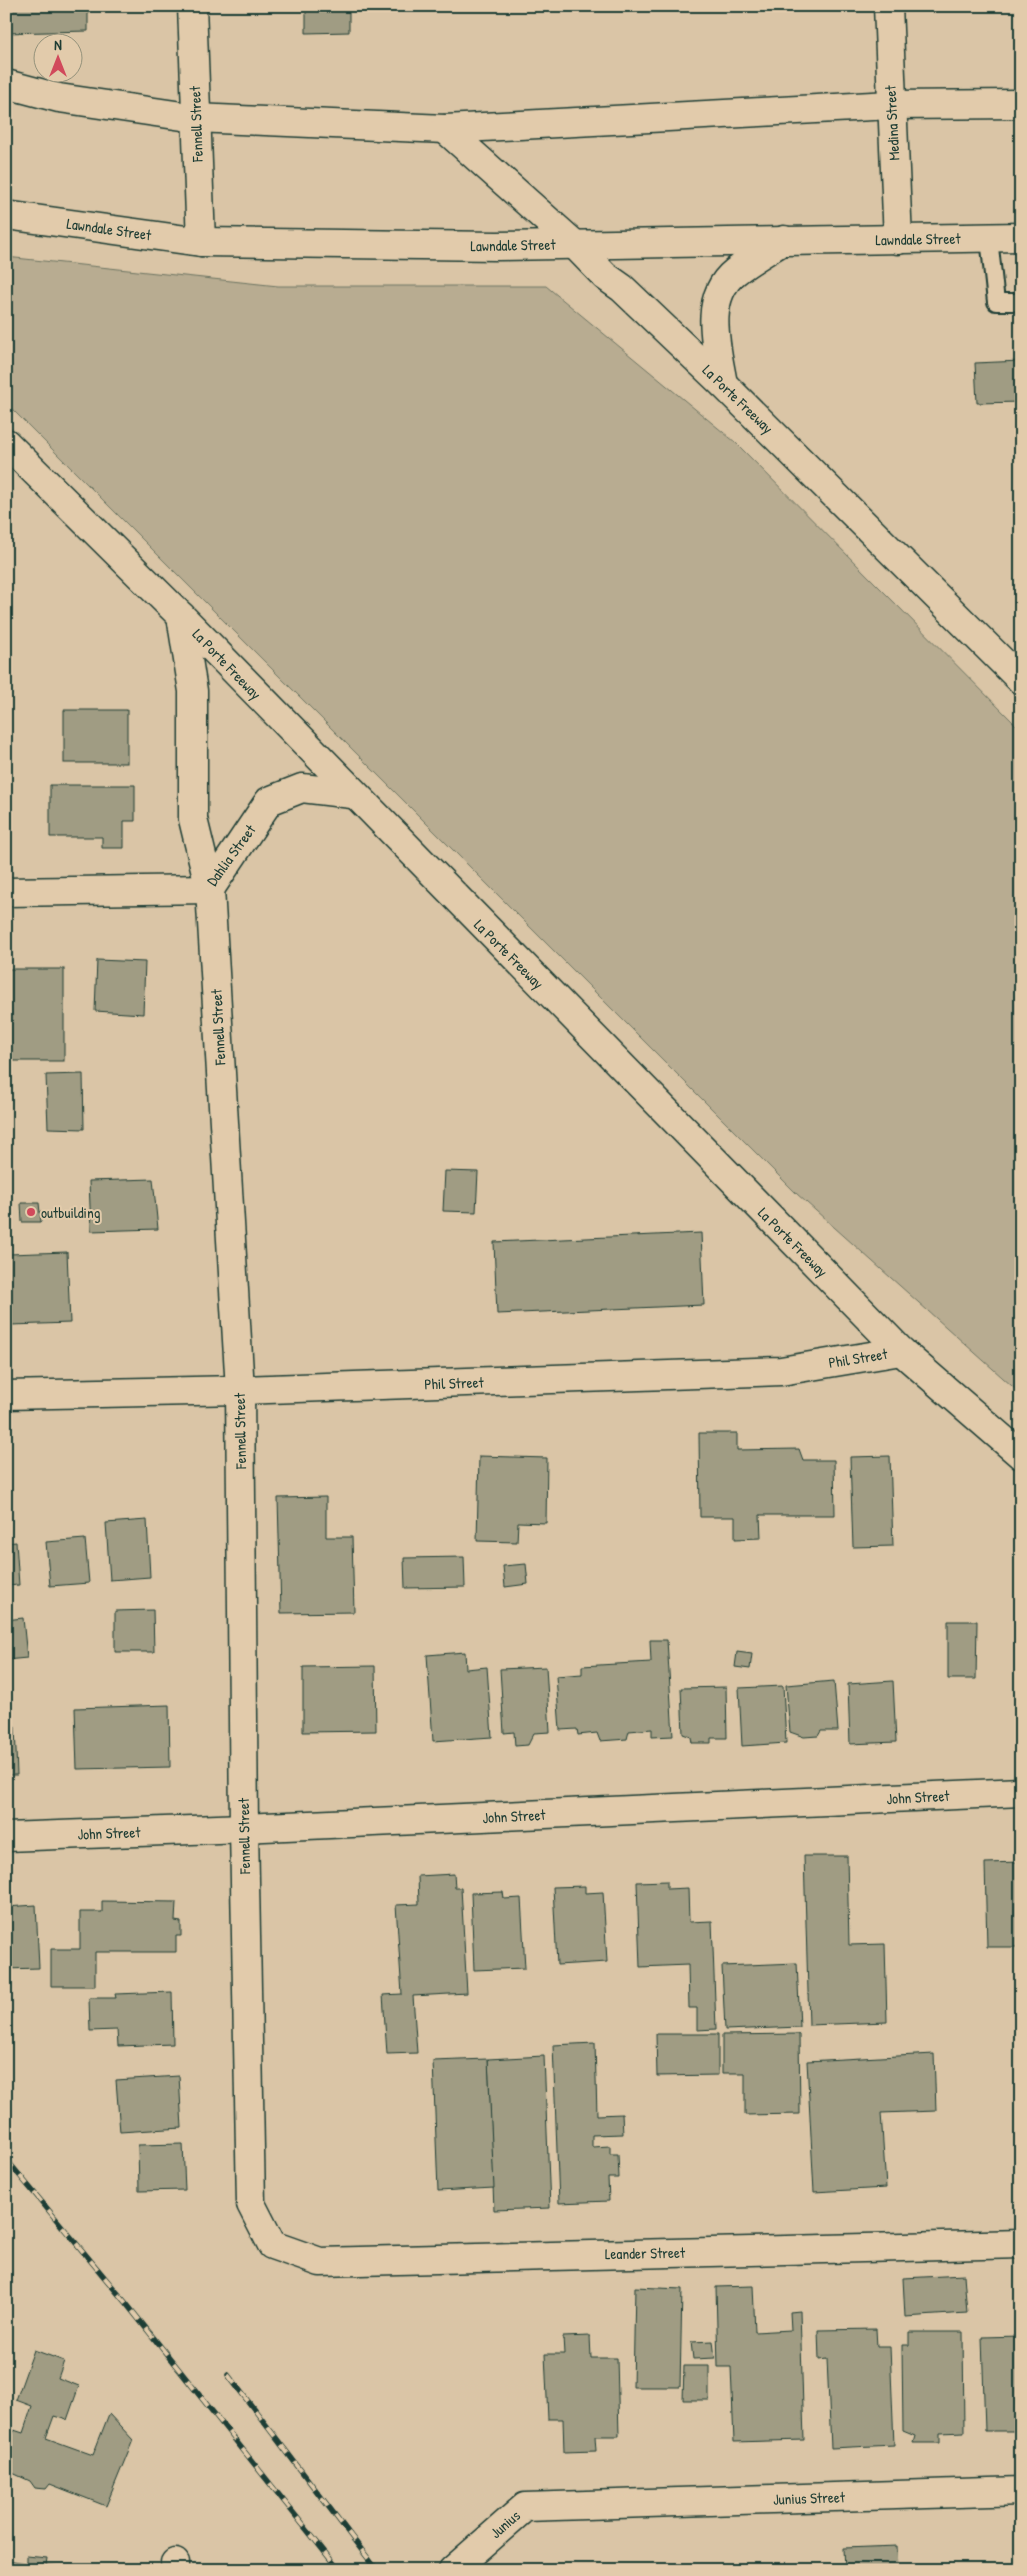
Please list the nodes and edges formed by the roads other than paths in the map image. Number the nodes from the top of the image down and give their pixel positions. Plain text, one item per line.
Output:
1 (192, 6) edge
2 (888, 6) edge
3 (6, 84) edge
4 (1021, 104) edge
5 (891, 105) junction
6 (196, 118) junction
7 (445, 129) junction
8 (6, 215) edge
9 (1021, 237) edge
10 (989, 238) junction
11 (784, 240) junction
12 (898, 240) junction
13 (200, 242) junction
14 (574, 244) junction
15 (1021, 302) edge
16 (723, 384) junction
17 (6, 443) edge
18 (181, 616) junction
19 (1021, 680) edge
20 (352, 794) junction
21 (210, 889) junction
22 (6, 892) edge
23 (900, 1351) junction
24 (240, 1390) junction
25 (6, 1396) edge
26 (1021, 1455) edge
27 (1021, 1792) edge
28 (244, 1828) junction
29 (6, 1836) edge
30 (1021, 2244) edge
31 (272, 2245) joint
32 (1021, 2491) edge
33 (597, 2505) joint
34 (453, 2570) edge

1 - 6 street, Fennell Street
2 - 5 street, Medina Street
3 - 6 street
4 - 5 street
5 - 7 street
5 - 12 street, Medina Street
6 - 7 street
6 - 13 street, Fennell Street
7 - 14 street, La Porte Freeway
8 - 13 street, Lawndale Street
9 - 10 street, Lawndale Street
10 - 12 street, Lawndale Street
10 - 15 lane
11 - 12 street, Lawndale Street
11 - 14 street, Lawndale Street
11 - 16 street
13 - 14 street, Lawndale Street
14 - 16 street, La Porte Freeway
16 - 19 street, La Porte Freeway
17 - 18 street, La Porte Freeway
18 - 20 street, La Porte Freeway
18 - 21 street, Fennell Street
20 - 21 street, Dahlia Street
20 - 23 street, La Porte Freeway
21 - 22 street, Dahlia Street
21 - 24 street, Fennell Street
23 - 24 street, Phil Street
23 - 26 street, La Porte Freeway
24 - 25 street, Phil Street
24 - 28 street, Fennell Street
27 - 28 street, John Street
28 - 29 street, John Street
28 - 31 street, Fennell Street
30 - 31 street, Leander Street
32 - 33 street, Junius Street
33 - 34 street, Junius

